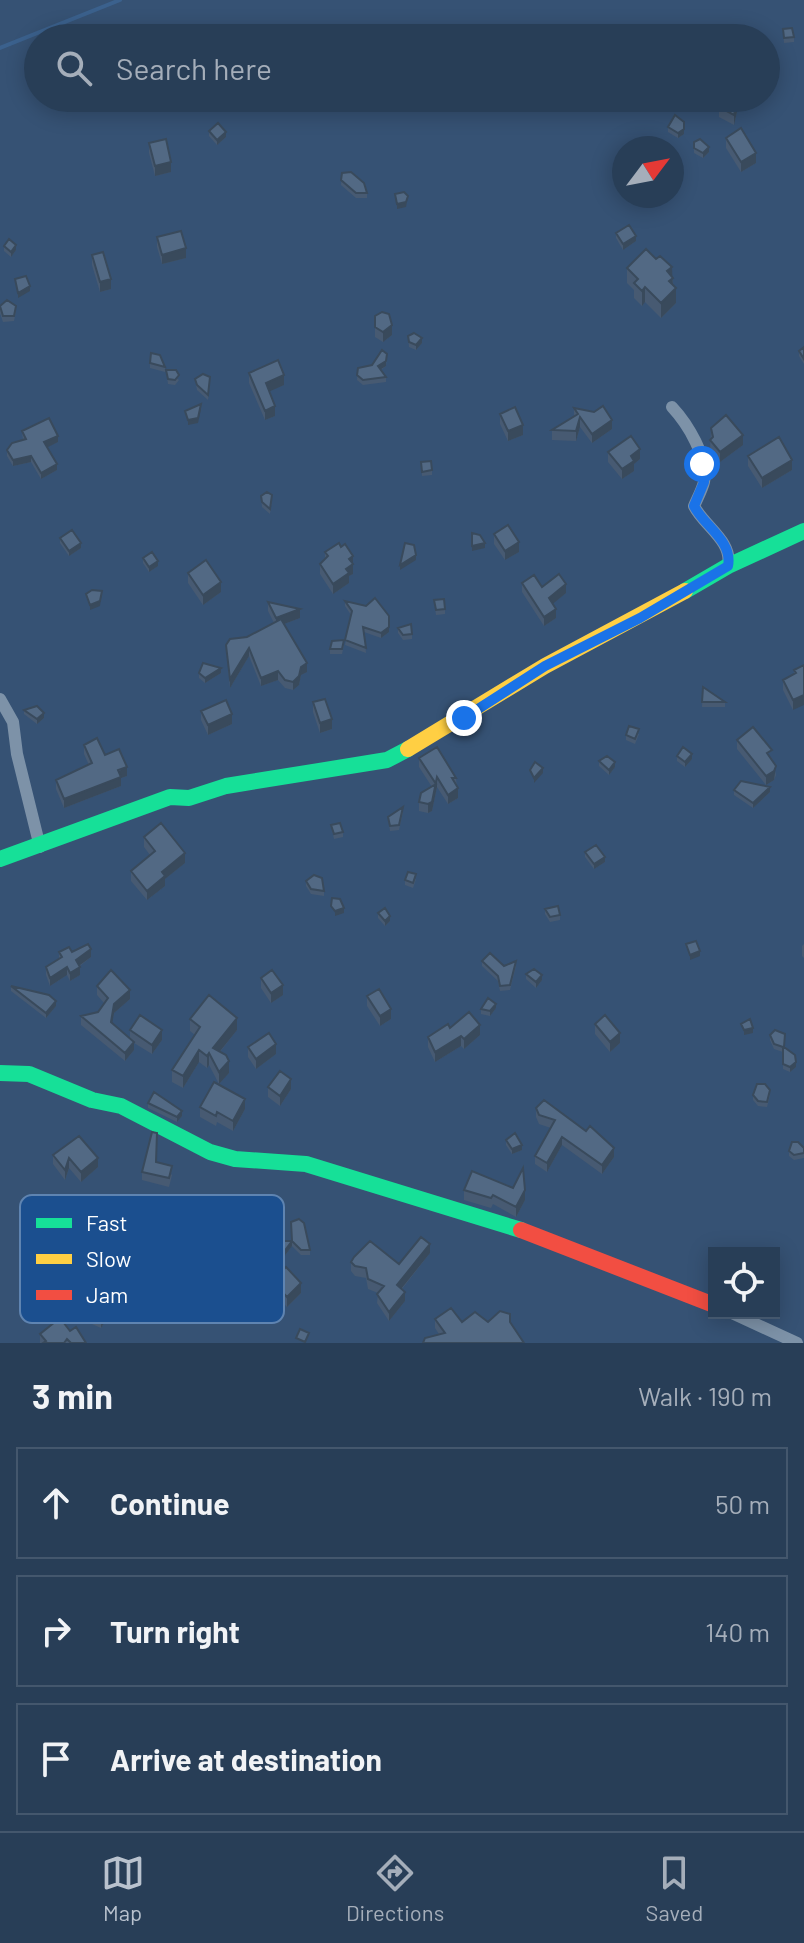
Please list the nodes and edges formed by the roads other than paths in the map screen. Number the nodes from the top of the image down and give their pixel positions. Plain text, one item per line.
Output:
1 (672, 407) dead end
2 (804, 531) edge
3 (728, 566) junction
4 (0, 699) edge
5 (40, 847) junction
6 (0, 859) edge
7 (0, 1073) edge
8 (708, 1303) edge
9 (745, 1319) edge
10 (797, 1343) edge

1 - 3 street
2 - 3 street
3 - 5 street
4 - 5 street
5 - 6 street
7 - 8 street
9 - 10 street

